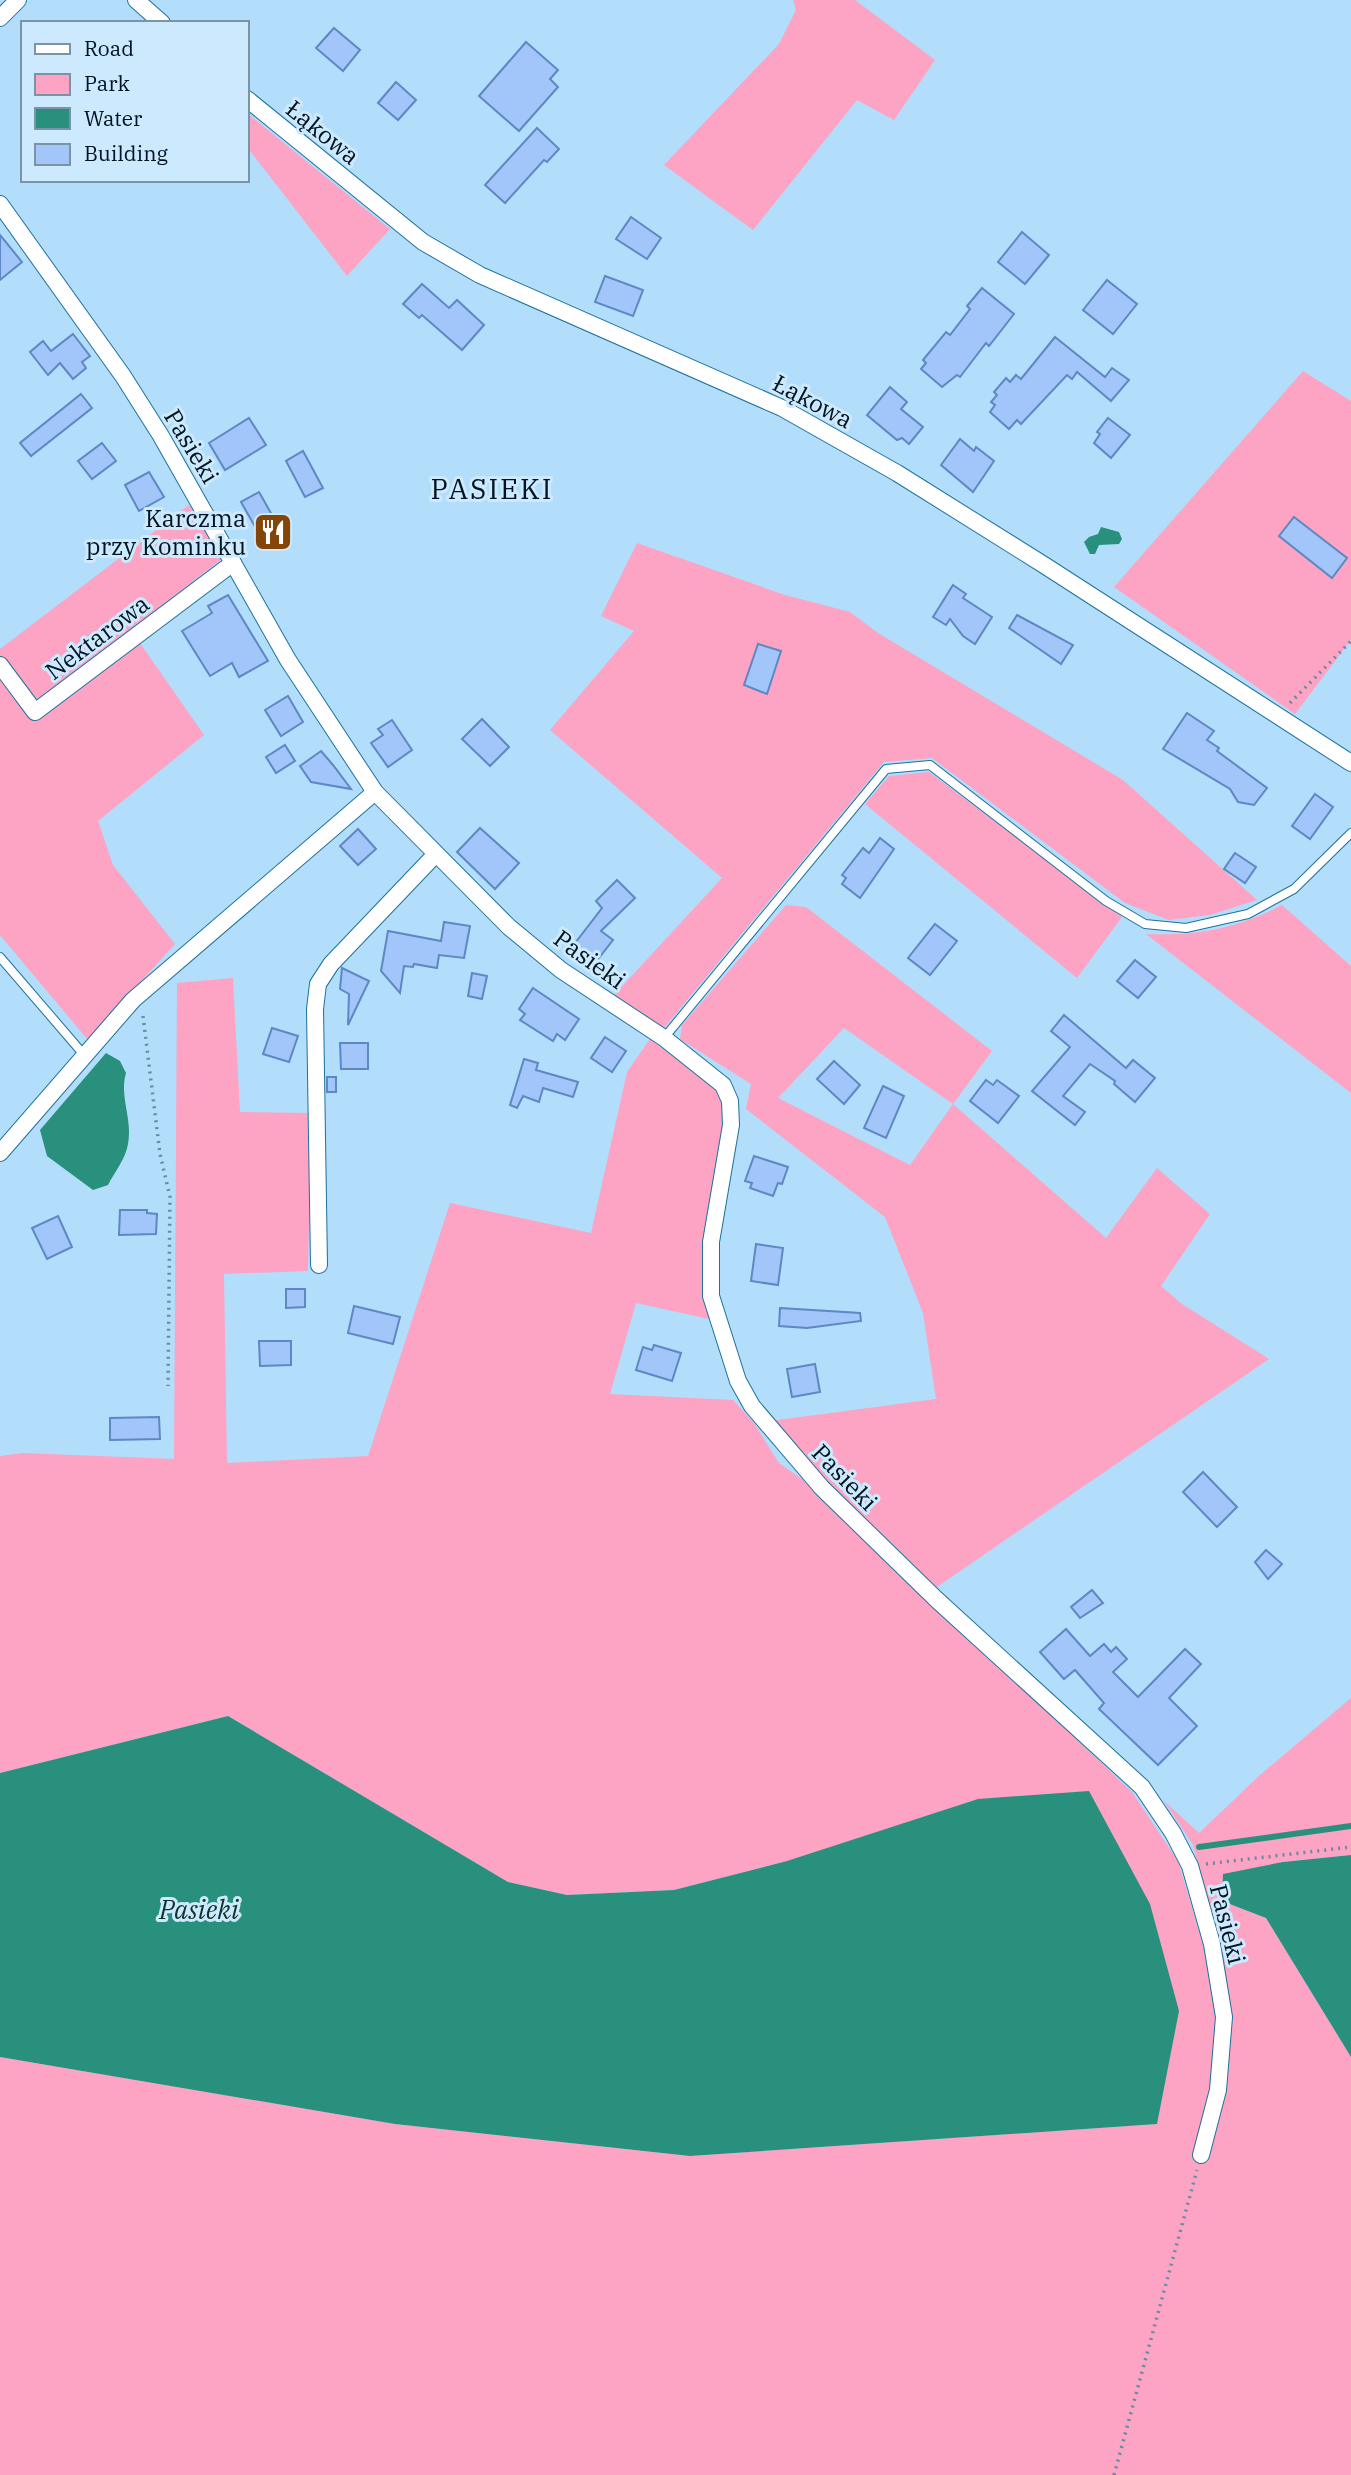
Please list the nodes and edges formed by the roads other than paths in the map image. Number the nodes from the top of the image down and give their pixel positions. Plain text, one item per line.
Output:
1 (18, 0) edge
2 (136, 0) edge
3 (0, 18) edge
4 (160, 21) edge
5 (248, 100) edge
6 (0, 204) edge
7 (233, 563) junction
8 (0, 665) edge
9 (1351, 763) edge
10 (375, 792) junction
11 (1351, 833) edge
12 (435, 855) junction
13 (0, 957) edge
14 (664, 1038) junction
15 (85, 1056) junction
16 (0, 1153) edge
17 (319, 1265) dead end
18 (1201, 2155) road end

1 - 3 street
2 - 4 street
5 - 9 street, Łąkowa
6 - 7 street, Pasieki
7 - 8 street, Nektarowa
7 - 10 street, Pasieki
10 - 12 street, Pasieki
10 - 15 street
11 - 14 lane
12 - 14 street, Pasieki
12 - 17 street
13 - 15 lane
14 - 18 street, Pasieki
15 - 16 street

